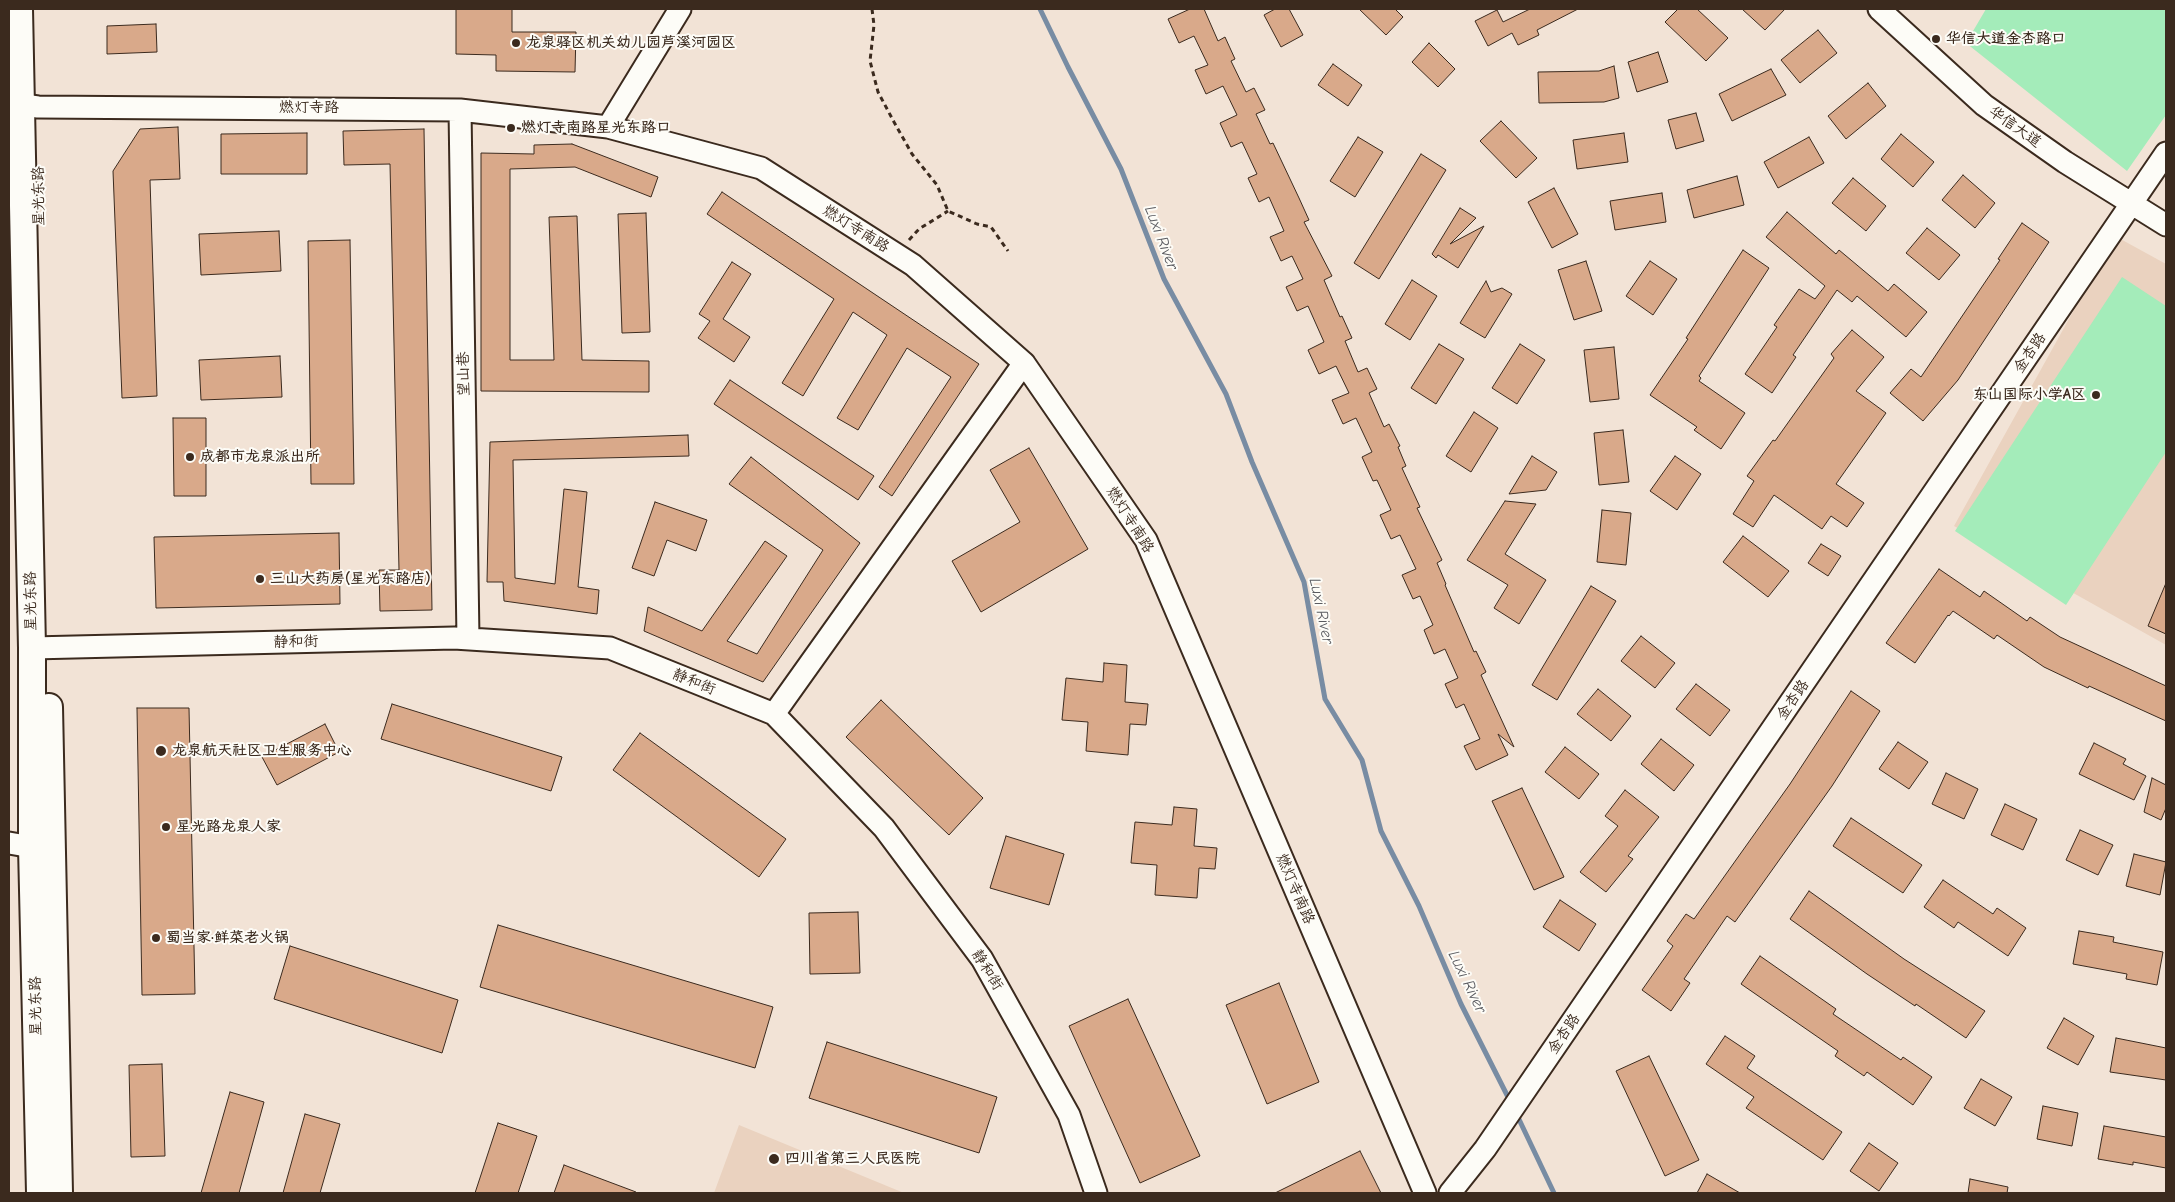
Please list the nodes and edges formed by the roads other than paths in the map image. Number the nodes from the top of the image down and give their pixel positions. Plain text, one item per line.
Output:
1 (19, 9) edge
2 (36, 9) edge
3 (680, 9) edge
4 (1879, 9) edge
5 (22, 105) edge
6 (460, 110) junction
7 (608, 127) junction
8 (2166, 153) edge
9 (2132, 204) junction
10 (2166, 225) edge
11 (1024, 363) junction
12 (468, 639) junction
13 (40, 647) junction
14 (774, 714) junction
15 (20, 845) edge
16 (40, 1193) edge
17 (59, 1193) edge
18 (1096, 1193) edge
19 (1425, 1193) edge
20 (1450, 1193) edge

1 - 5 main road, 星光东路
2 - 5 main road, 星光东路
3 - 7 street
4 - 9 street, 华信大道
5 - 6 street, 燃灯寺路
5 - 13 main road, 星光东路
6 - 7 street, 燃灯寺路
6 - 12 street, 望山巷
7 - 11 street, 燃灯寺南路
8 - 9 street, 金杏路
9 - 10 street, 华信大道
9 - 20 street, 金杏路
11 - 14 street
11 - 19 street, 燃灯寺南路
12 - 13 street, 静和街
12 - 14 street, 静和街
13 - 15 main road, 星光东路
13 - 17 main road, 星光东路
14 - 18 street, 静和街
15 - 16 main road, 星光东路

